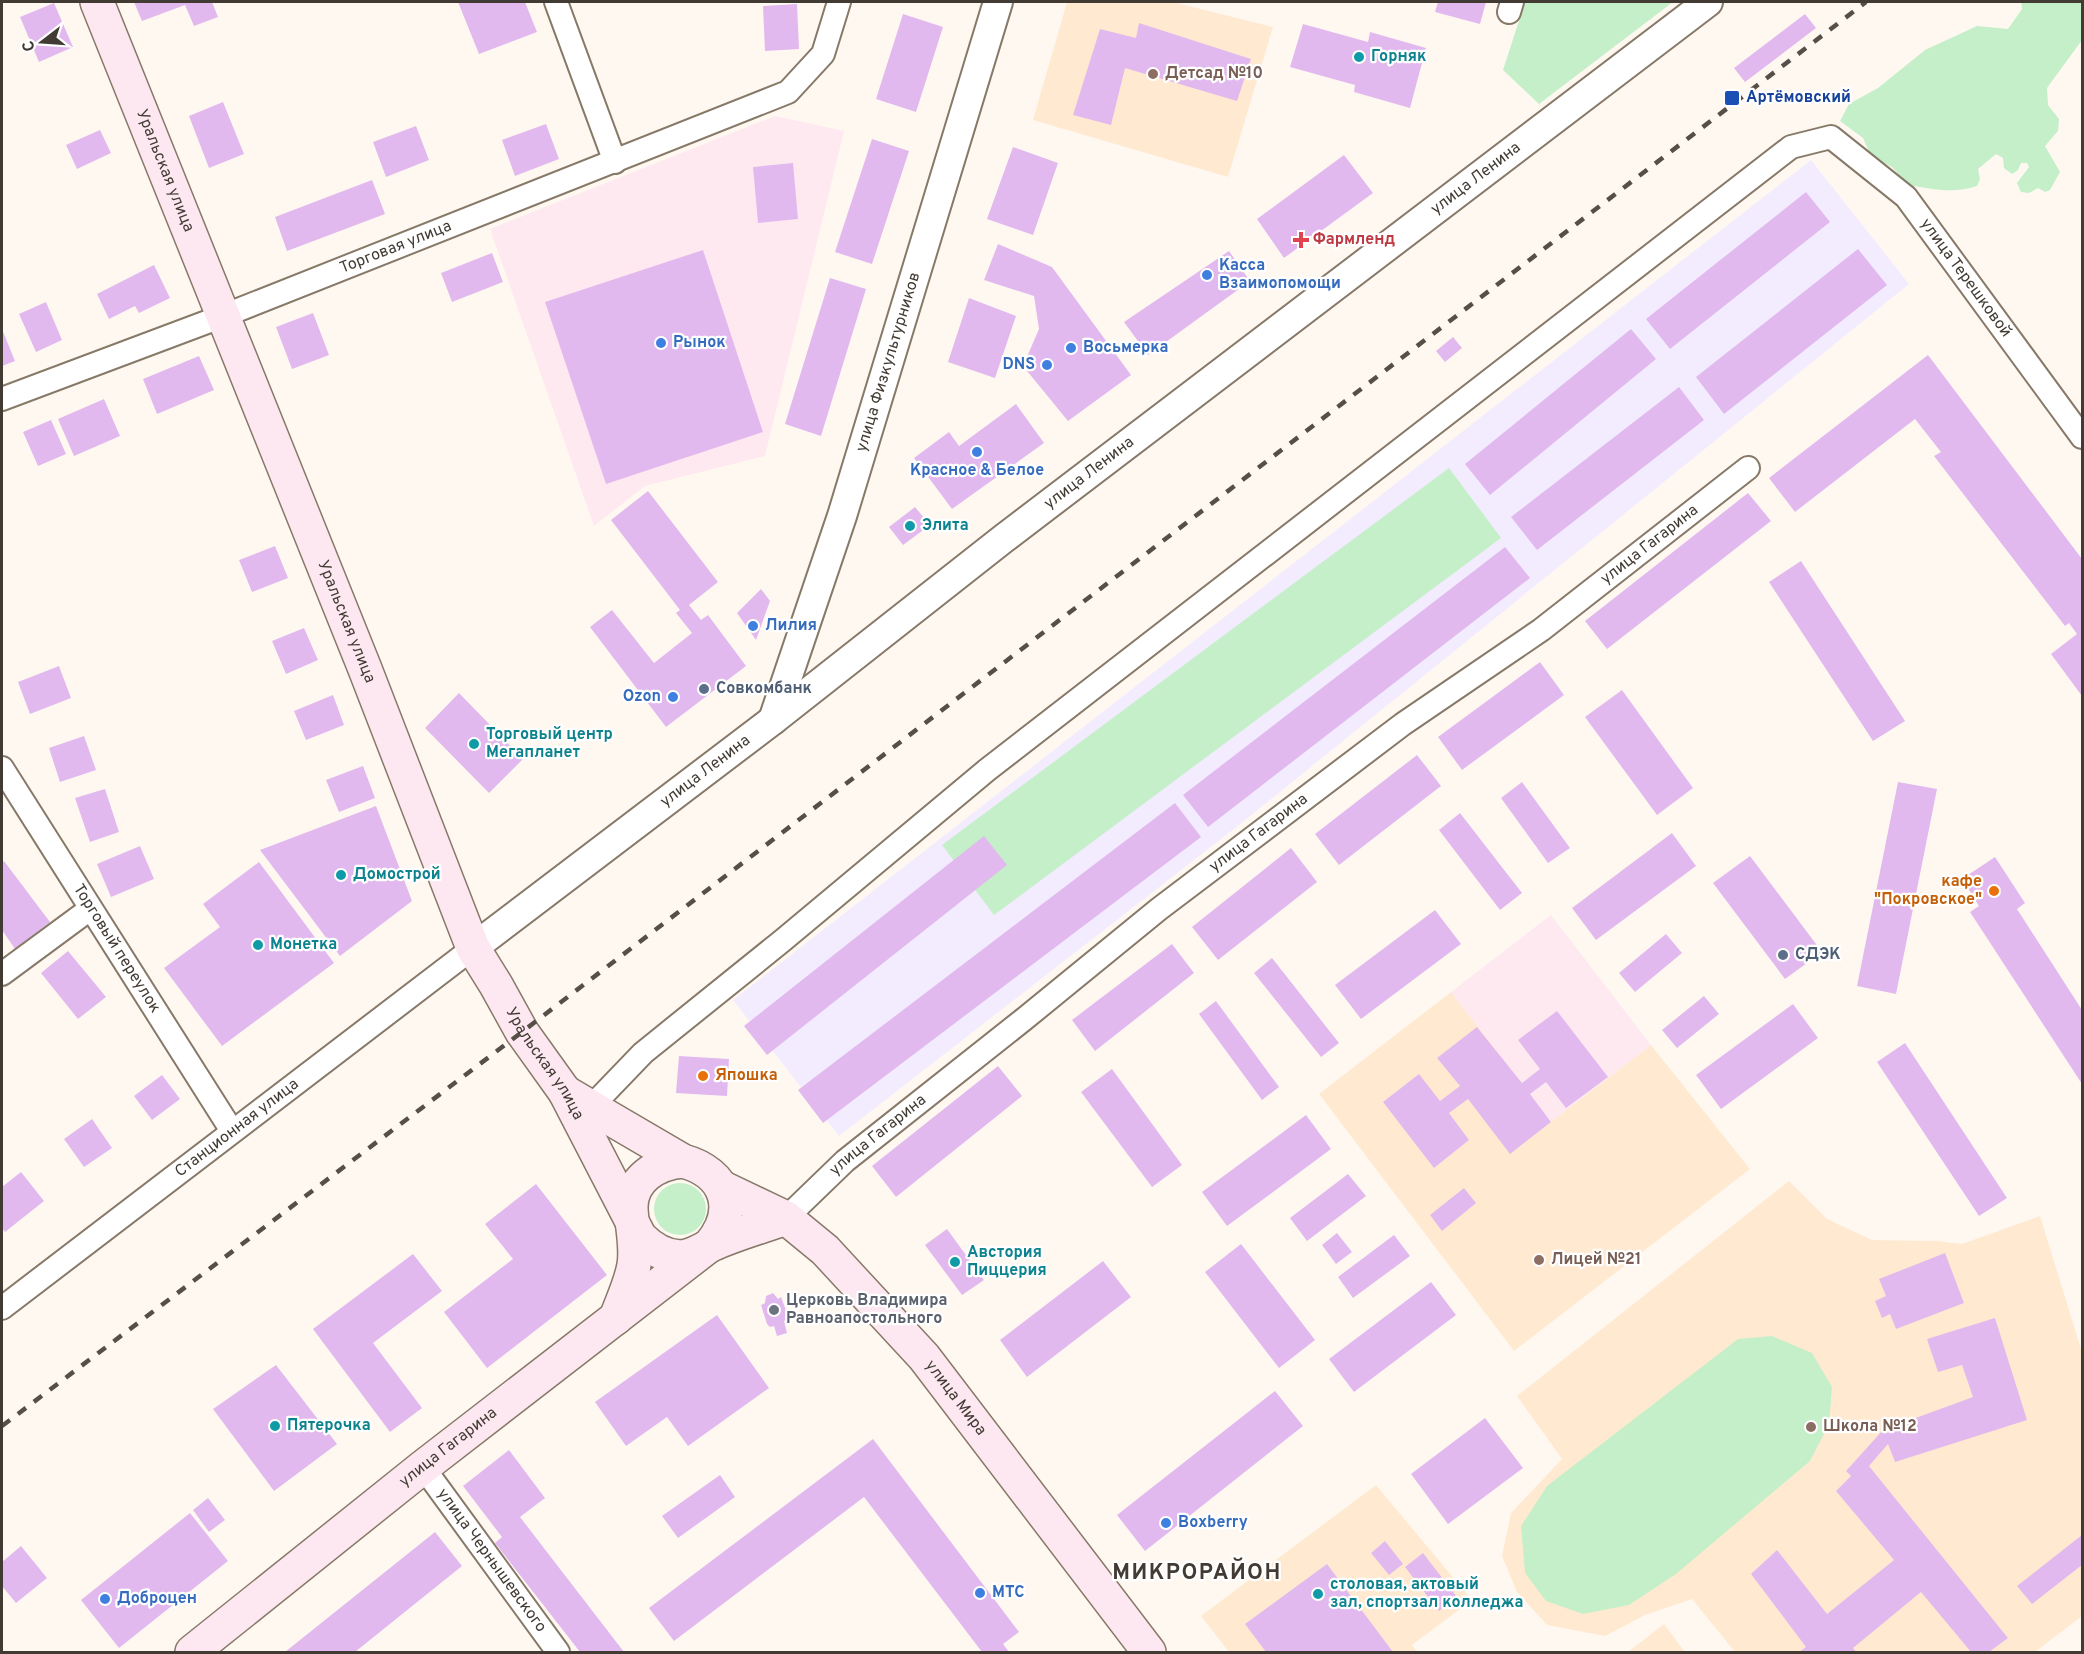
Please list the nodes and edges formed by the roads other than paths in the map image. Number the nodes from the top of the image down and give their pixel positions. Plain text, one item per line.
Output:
1 (97, 2) edge
2 (556, 2) edge
3 (839, 2) edge
4 (998, 2) edge
5 (1708, 2) edge
6 (615, 162) junction
7 (223, 316) junction
8 (2, 399) edge
9 (2082, 437) edge
10 (1748, 468) dead end
11 (773, 720) junction
12 (2, 768) edge
13 (90, 909) junction
14 (473, 948) junction
15 (2, 974) edge
16 (579, 1099) junction
17 (232, 1131) junction
18 (683, 1161) junction
19 (721, 1187) junction
20 (786, 1218) junction
21 (633, 1223) junction
22 (710, 1245) junction
23 (2, 1308) edge
24 (616, 1318) junction
25 (423, 1467) junction
26 (192, 1653) edge
27 (558, 1653) edge
28 (1149, 1653) edge

1 - 7 main road, Уральская улица
2 - 6 street
3 - 6 street, Торговая улица
4 - 11 street, улица Физкультурников
5 - 11 street, улица Ленина
6 - 7 street, Торговая улица
7 - 8 street, Торговая улица
7 - 14 main road, Уральская улица
9 - 16 street, улица Терешковой
10 - 20 street, улица Гагарина
11 - 14 street, улица Ленина
12 - 13 street, Торговый переулок
13 - 15 street
13 - 17 street, Торговый переулок
14 - 16 main road, Уральская улица
14 - 17 street, Станционная улица
16 - 18 main road
16 - 21 main road, Уральская улица
17 - 23 street, Станционная улица
18 - 19 main road
18 - 21 main road
19 - 20 main road, улица Мира
19 - 22 main road
20 - 22 main road
20 - 28 main road, улица Мира
21 - 22 main road
21 - 24 main road
22 - 24 main road, улица Гагарина
24 - 25 main road, улица Гагарина
25 - 26 main road, улица Гагарина
25 - 27 street, улица Чернышевского

